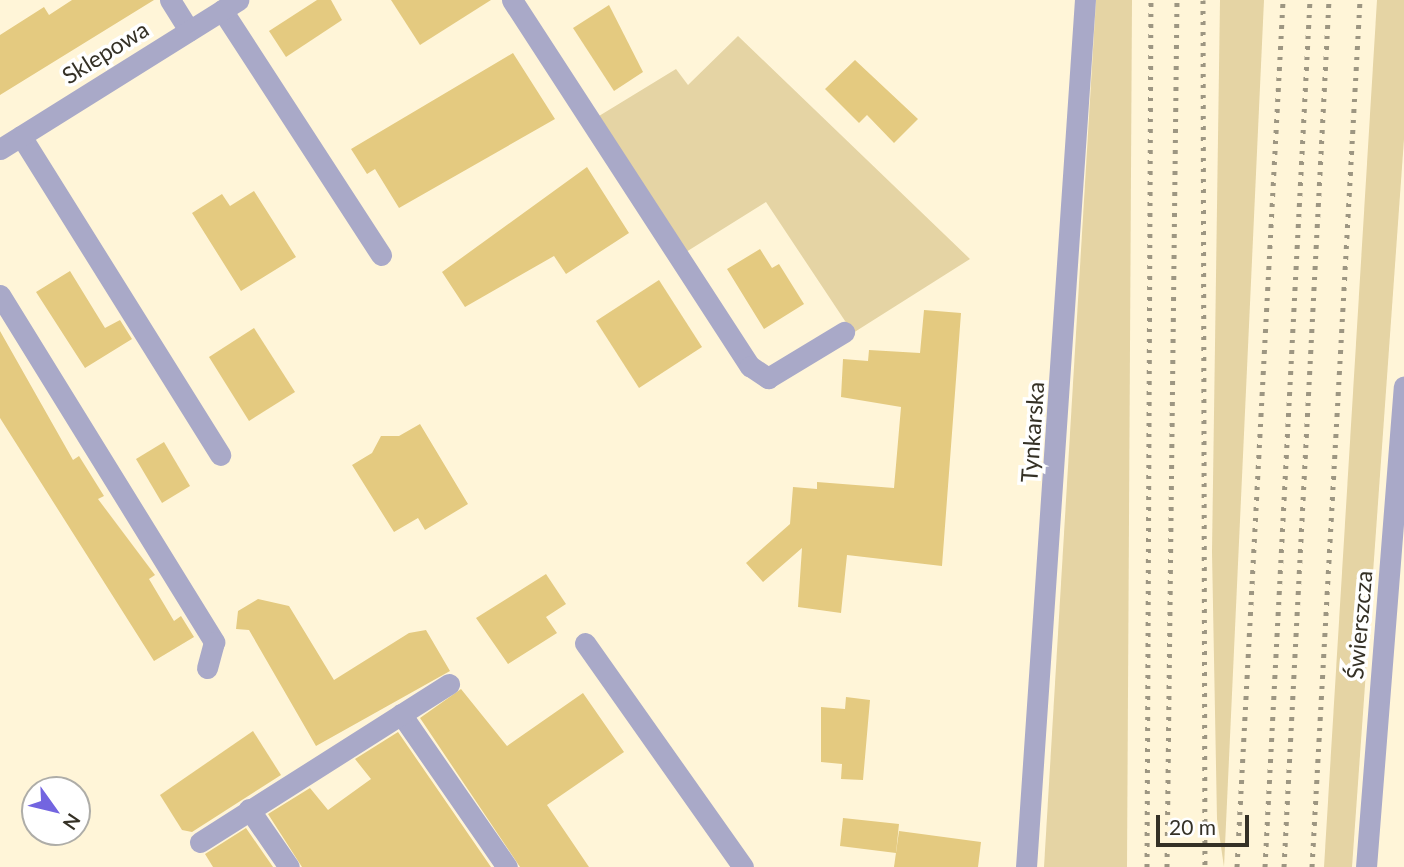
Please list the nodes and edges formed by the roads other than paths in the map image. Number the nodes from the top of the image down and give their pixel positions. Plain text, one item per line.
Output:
1 (170, 0) edge
2 (512, 0) edge
3 (1085, 0) edge
4 (230, 5) edge
5 (188, 31) junction
6 (21, 136) junction
7 (0, 149) edge
8 (381, 255) dead end
9 (0, 295) edge
10 (844, 332) dead end
11 (1404, 387) edge
12 (220, 455) dead end
13 (585, 643) dead end
14 (207, 668) dead end
15 (449, 684) dead end
16 (401, 714) junction
17 (249, 810) junction
18 (200, 842) dead end
19 (289, 867) edge
20 (507, 867) edge
21 (743, 867) edge
22 (1026, 867) edge
23 (1366, 867) edge

1 - 5 street
2 - 10 street
3 - 22 street, Tynkarska
4 - 5 street, Sklepowa
4 - 8 street
5 - 6 street, Sklepowa
6 - 7 street, Sklepowa
6 - 12 street
9 - 14 street
11 - 23 street, Świerszcza
13 - 21 street
15 - 16 street
16 - 17 street
16 - 20 street
17 - 18 street
17 - 19 street

